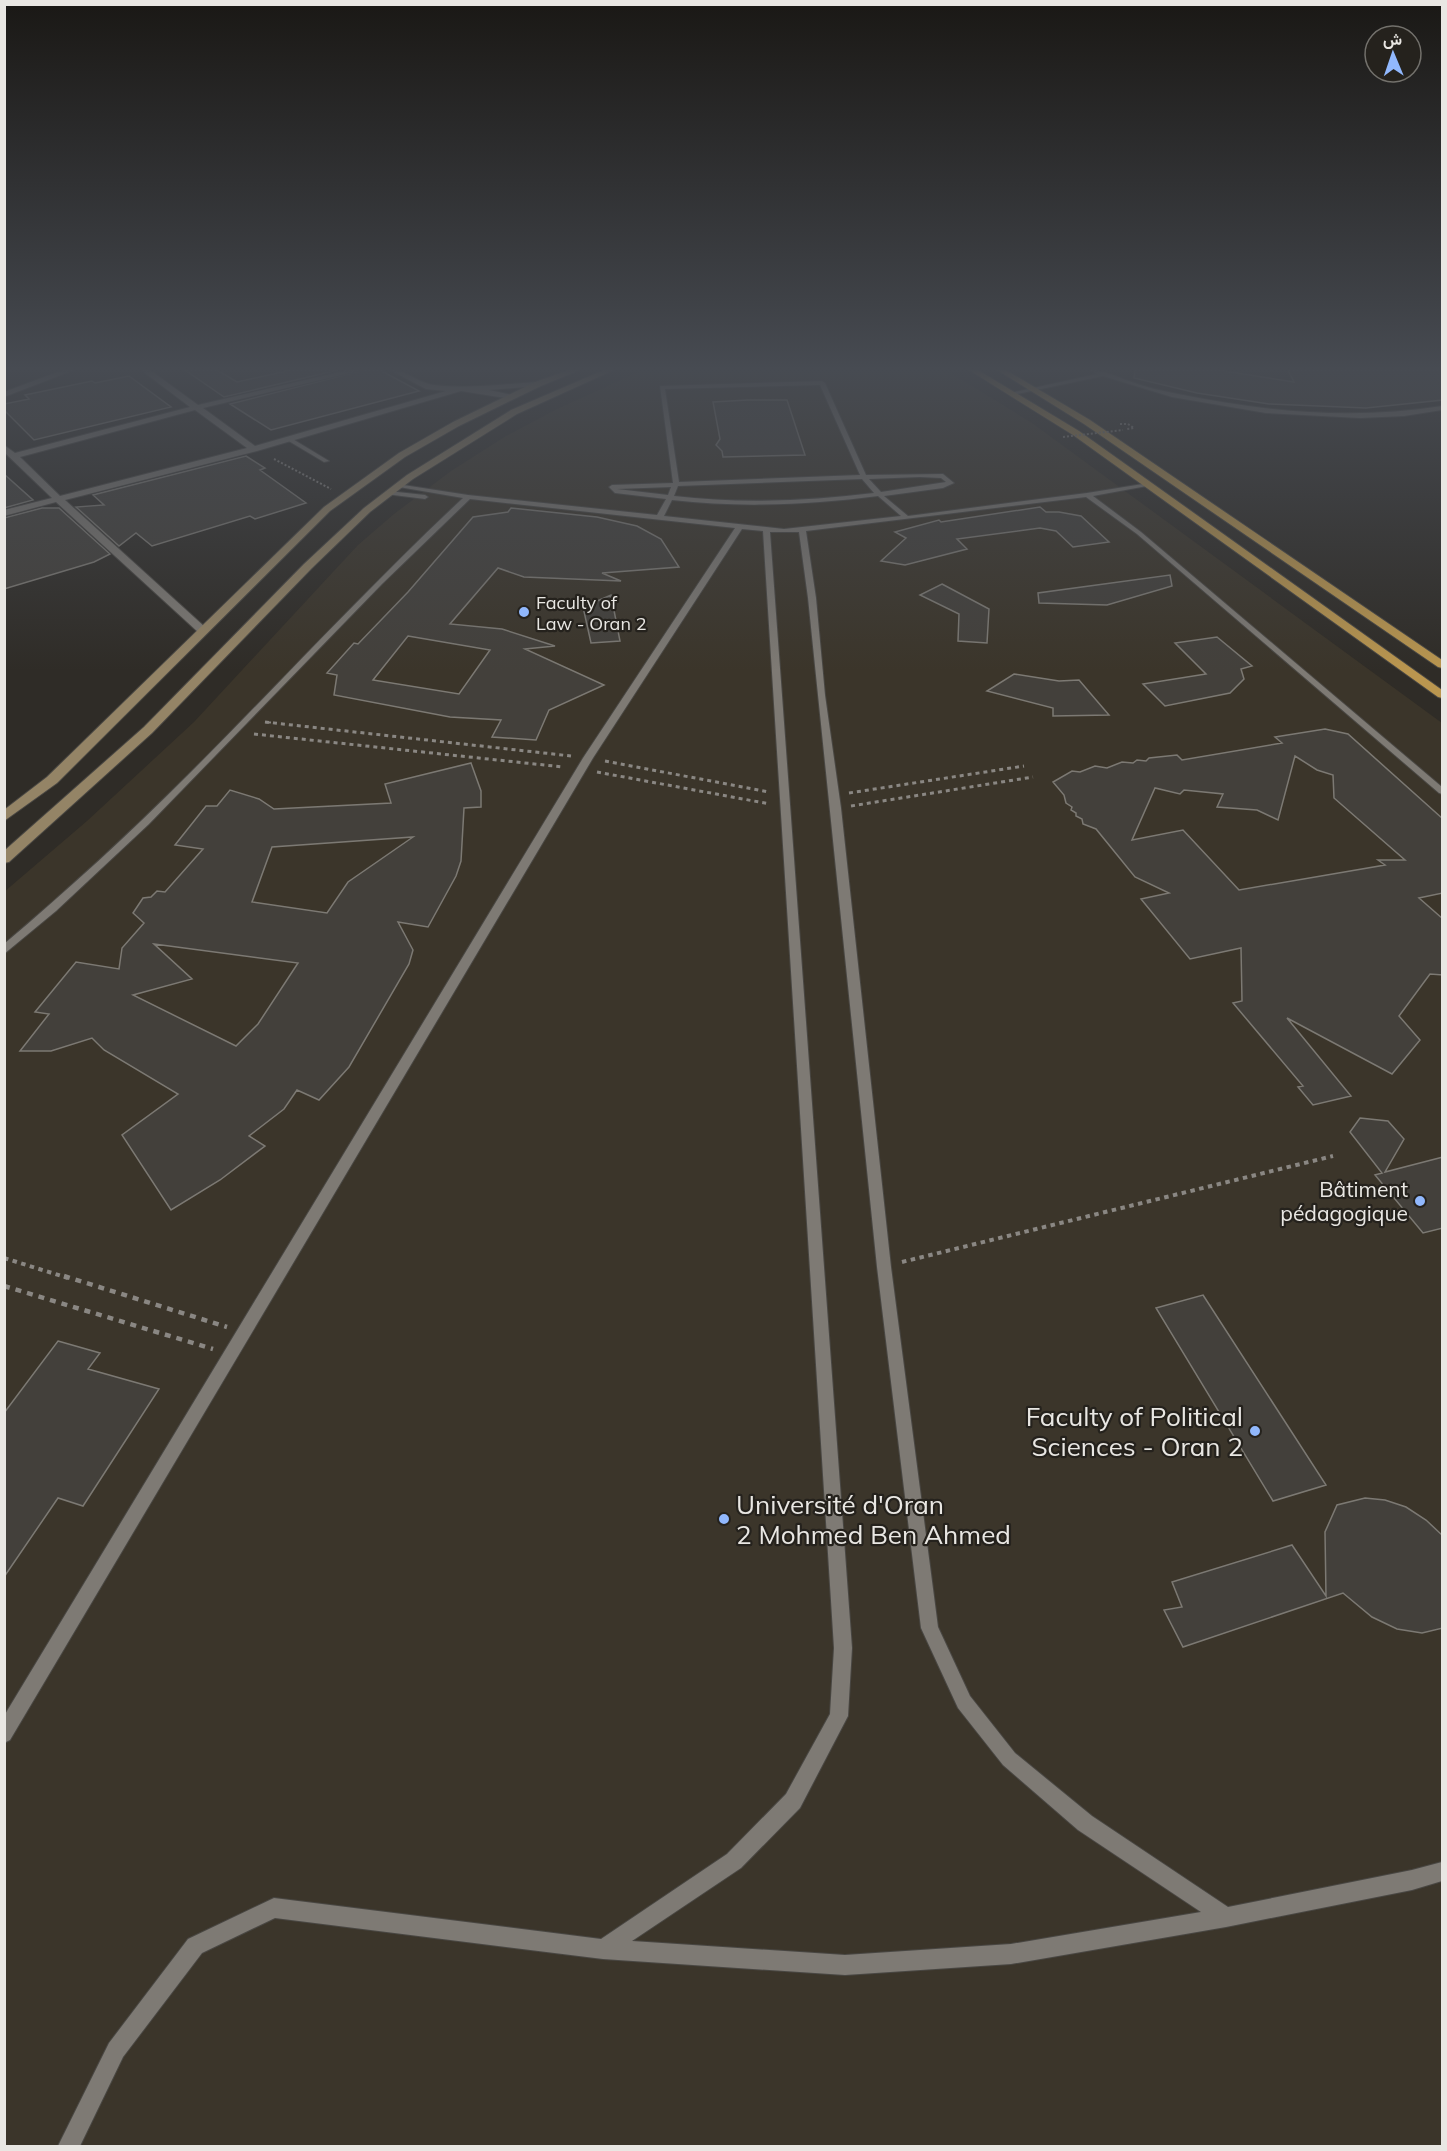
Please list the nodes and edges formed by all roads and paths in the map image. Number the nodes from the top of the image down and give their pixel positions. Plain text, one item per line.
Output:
1 (28, 470) edge
2 (168, 470) edge
3 (295, 470) edge
4 (381, 470) edge
5 (421, 470) edge
6 (673, 470) edge
7 (861, 470) edge
8 (1129, 470) edge
9 (1155, 470) edge
10 (864, 477) junction
11 (675, 484) junction
12 (1148, 484) junction
13 (399, 485) junction
14 (1157, 491) junction
15 (388, 494) junction
16 (879, 494) junction
17 (1087, 495) junction
18 (345, 496) junction
19 (468, 497) junction
20 (671, 497) junction
21 (57, 498) junction
22 (4, 513) edge
23 (659, 518) junction
24 (907, 518) junction
25 (739, 527) junction
26 (766, 530) junction
27 (802, 530) junction
28 (202, 630) junction
29 (1443, 665) edge
30 (1443, 695) edge
31 (248, 720) junction
32 (235, 732) junction
33 (585, 763) junction
34 (1024, 766) dead end
35 (1033, 777) dead end
36 (1443, 791) edge
37 (785, 801) junction
38 (835, 802) junction
39 (4, 817) edge
40 (4, 859) edge
41 (4, 950) edge
42 (1333, 1156) dead end
43 (4, 1258) edge
44 (884, 1267) junction
45 (4, 1287) edge
46 (245, 1332) junction
47 (231, 1355) junction
48 (4, 1734) edge
49 (1443, 1872) edge
50 (1226, 1917) junction
51 (603, 1949) junction
52 (69, 2146) edge

1 - 21 street
2 - 21 street
3 - 18 path
4 - 18 main road
5 - 13 main road
6 - 11 lane
7 - 10 lane
8 - 12 highway
9 - 29 highway
10 - 11 lane
10 - 16 lane
10 - 16 lane
11 - 20 lane
11 - 20 lane
12 - 14 highway
12 - 17 lane
13 - 15 main road
13 - 19 lane
14 - 17 lane
14 - 30 highway
15 - 19 lane
15 - 40 main road
16 - 20 lane
16 - 24 lane
17 - 24 lane
17 - 36 lane
18 - 28 main road
19 - 23 lane
19 - 31 lane
20 - 23 lane
21 - 22 street
21 - 28 street
23 - 25 lane
24 - 27 lane
25 - 26 lane
25 - 33 lane
26 - 27 lane
26 - 37 lane
27 - 38 lane
28 - 39 main road
31 - 32 lane
31 - 33 path
32 - 33 path
32 - 41 lane
33 - 37 path
33 - 37 path
33 - 46 lane
34 - 38 path
35 - 38 path
37 - 51 lane
38 - 44 lane
42 - 44 path
43 - 46 path
44 - 50 lane
45 - 47 path
46 - 47 lane
47 - 48 lane
49 - 50 lane
50 - 51 lane
51 - 52 lane

